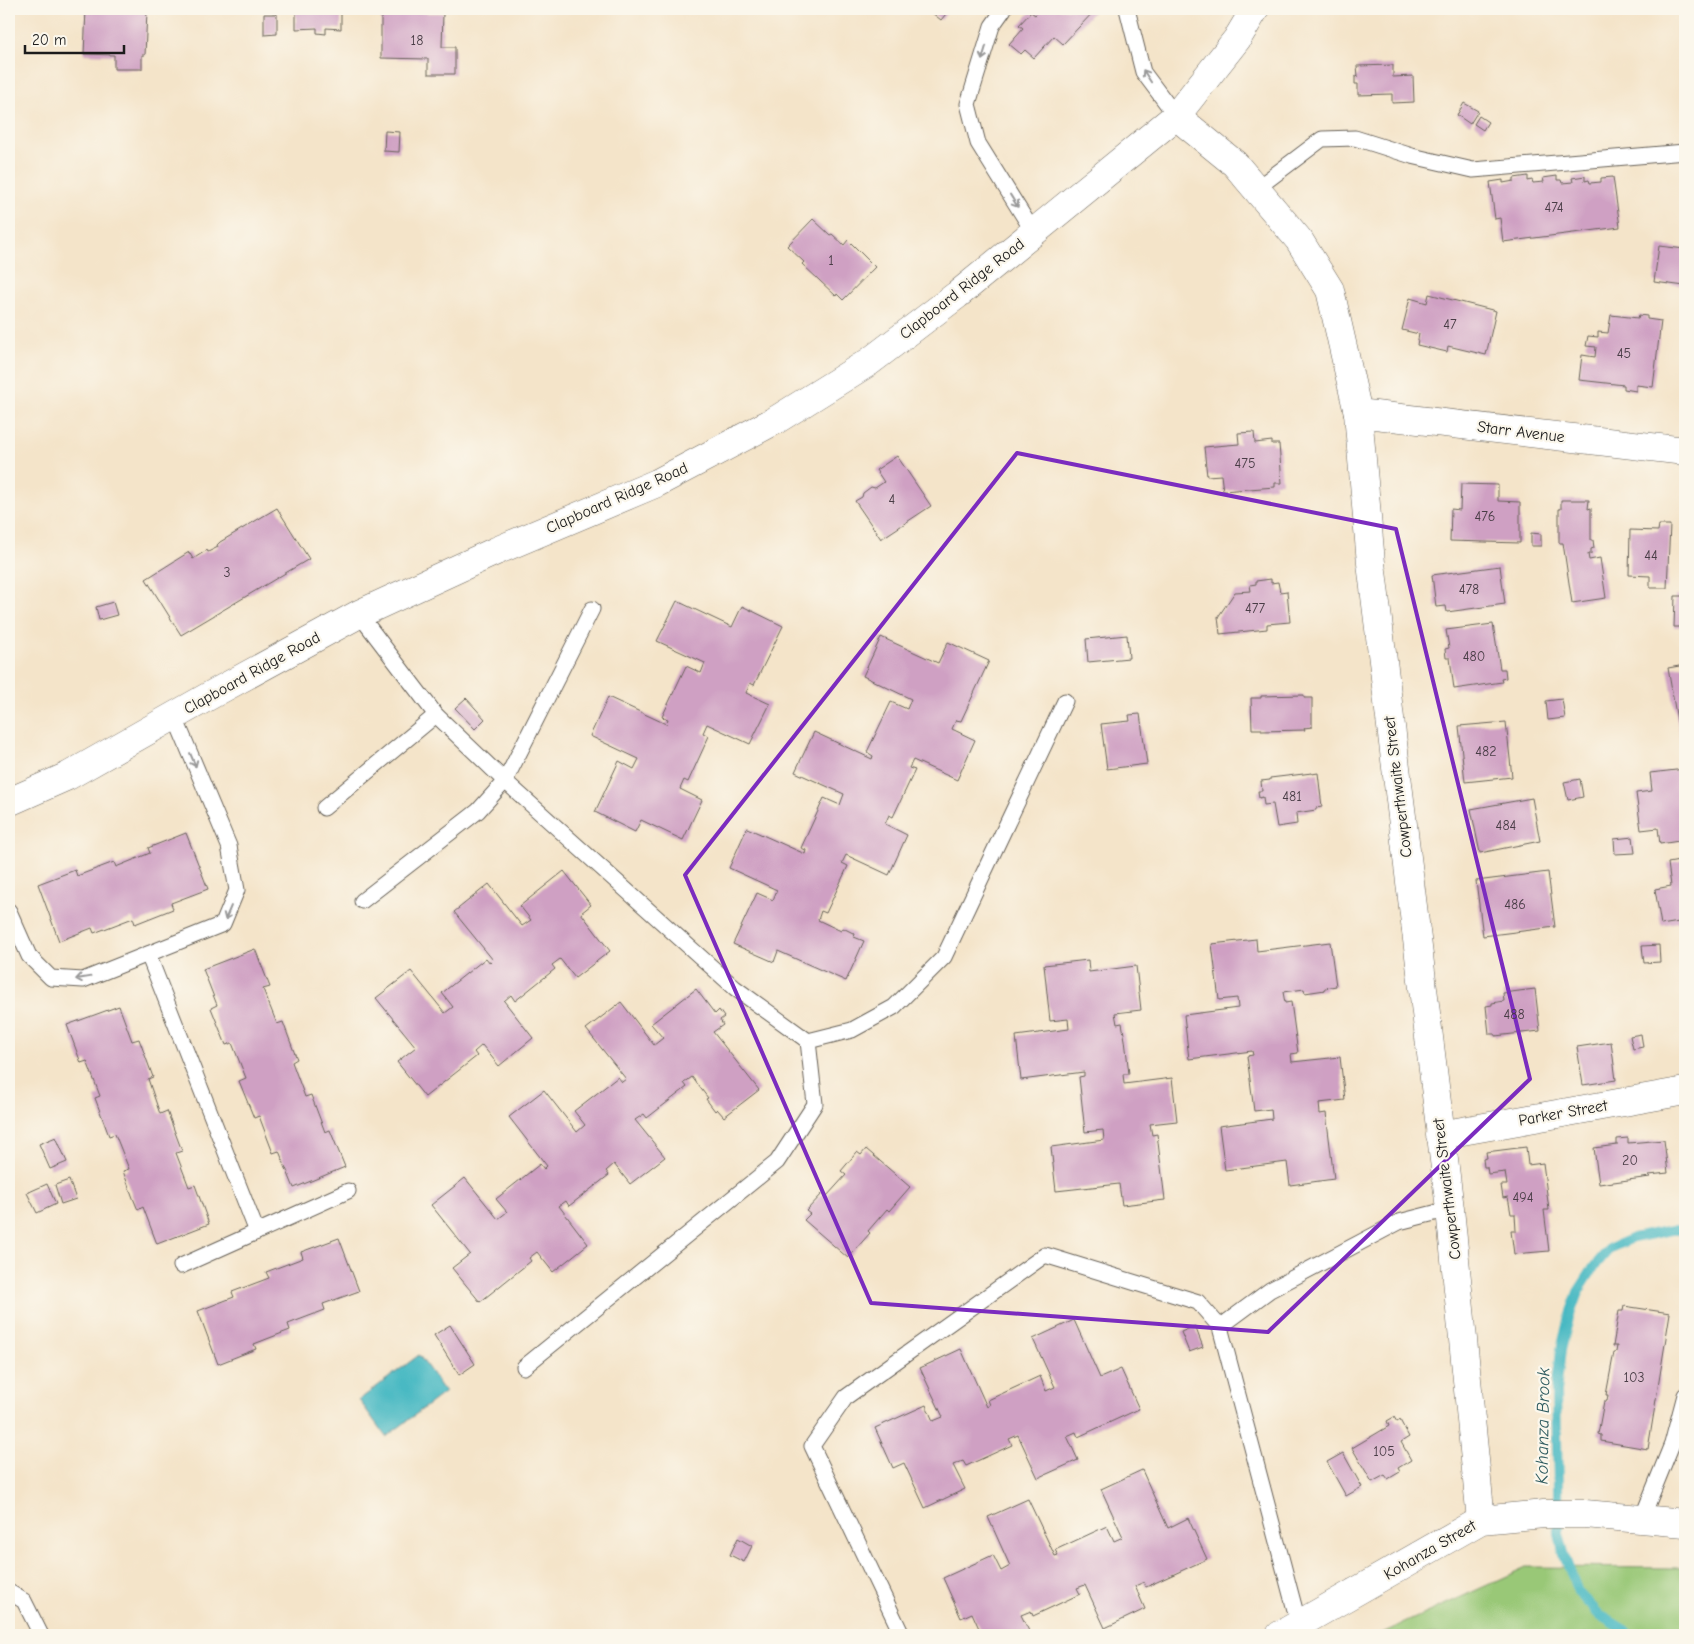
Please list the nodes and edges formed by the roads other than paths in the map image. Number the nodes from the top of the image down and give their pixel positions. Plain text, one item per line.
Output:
1 (1004, 9) edge
2 (1128, 9) edge
3 (1255, 9) edge
4 (1176, 116) junction
5 (1685, 152) edge
6 (1256, 189) junction
7 (1034, 232) junction
8 (1358, 413) junction
9 (1685, 451) edge
10 (592, 609) dead end
11 (359, 614) junction
12 (1065, 701) dead end
13 (174, 715) junction
14 (436, 715) junction
15 (505, 780) junction
16 (9, 802) edge
17 (324, 808) dead end
18 (362, 901) dead end
19 (9, 911) edge
20 (148, 954) junction
21 (808, 1041) junction
22 (1685, 1091) edge
23 (1440, 1135) junction
24 (348, 1191) dead end
25 (1450, 1209) junction
26 (257, 1232) junction
27 (181, 1266) dead end
28 (1220, 1327) junction
29 (524, 1367) dead end
30 (1685, 1395) edge
31 (1642, 1518) junction
32 (1481, 1520) junction
33 (1685, 1523) edge
34 (9, 1592) edge
35 (1289, 1630) edge
36 (41, 1635) edge
37 (902, 1635) edge

1 -> 7 lane
4 -> 2 lane
3 - 4 street, Clapboard Ridge Road
4 - 6 street, Cowperthwaite Street
4 - 7 street, Clapboard Ridge Road
5 - 6 lane
6 - 8 street, Cowperthwaite Street
7 - 11 street, Clapboard Ridge Road
8 - 9 street, Starr Avenue
8 - 23 street, Cowperthwaite Street
10 - 15 lane
11 - 13 street, Clapboard Ridge Road
11 - 14 lane
12 - 21 lane
13 - 16 street, Clapboard Ridge Road
13 -> 20 lane
14 - 15 lane
14 - 17 lane
15 - 18 lane
15 - 21 lane
20 -> 19 lane
20 - 26 lane
21 - 29 lane
22 - 23 street, Parker Street
23 - 25 street, Cowperthwaite Street
24 - 26 lane
25 - 28 lane
25 - 32 street, Cowperthwaite Street
26 - 27 lane
28 - 35 lane
28 - 37 lane
30 - 31 lane
31 - 32 street, Kohanza Street
31 - 33 street, Kohanza Street
32 - 35 street, Kohanza Street
34 - 36 lane

